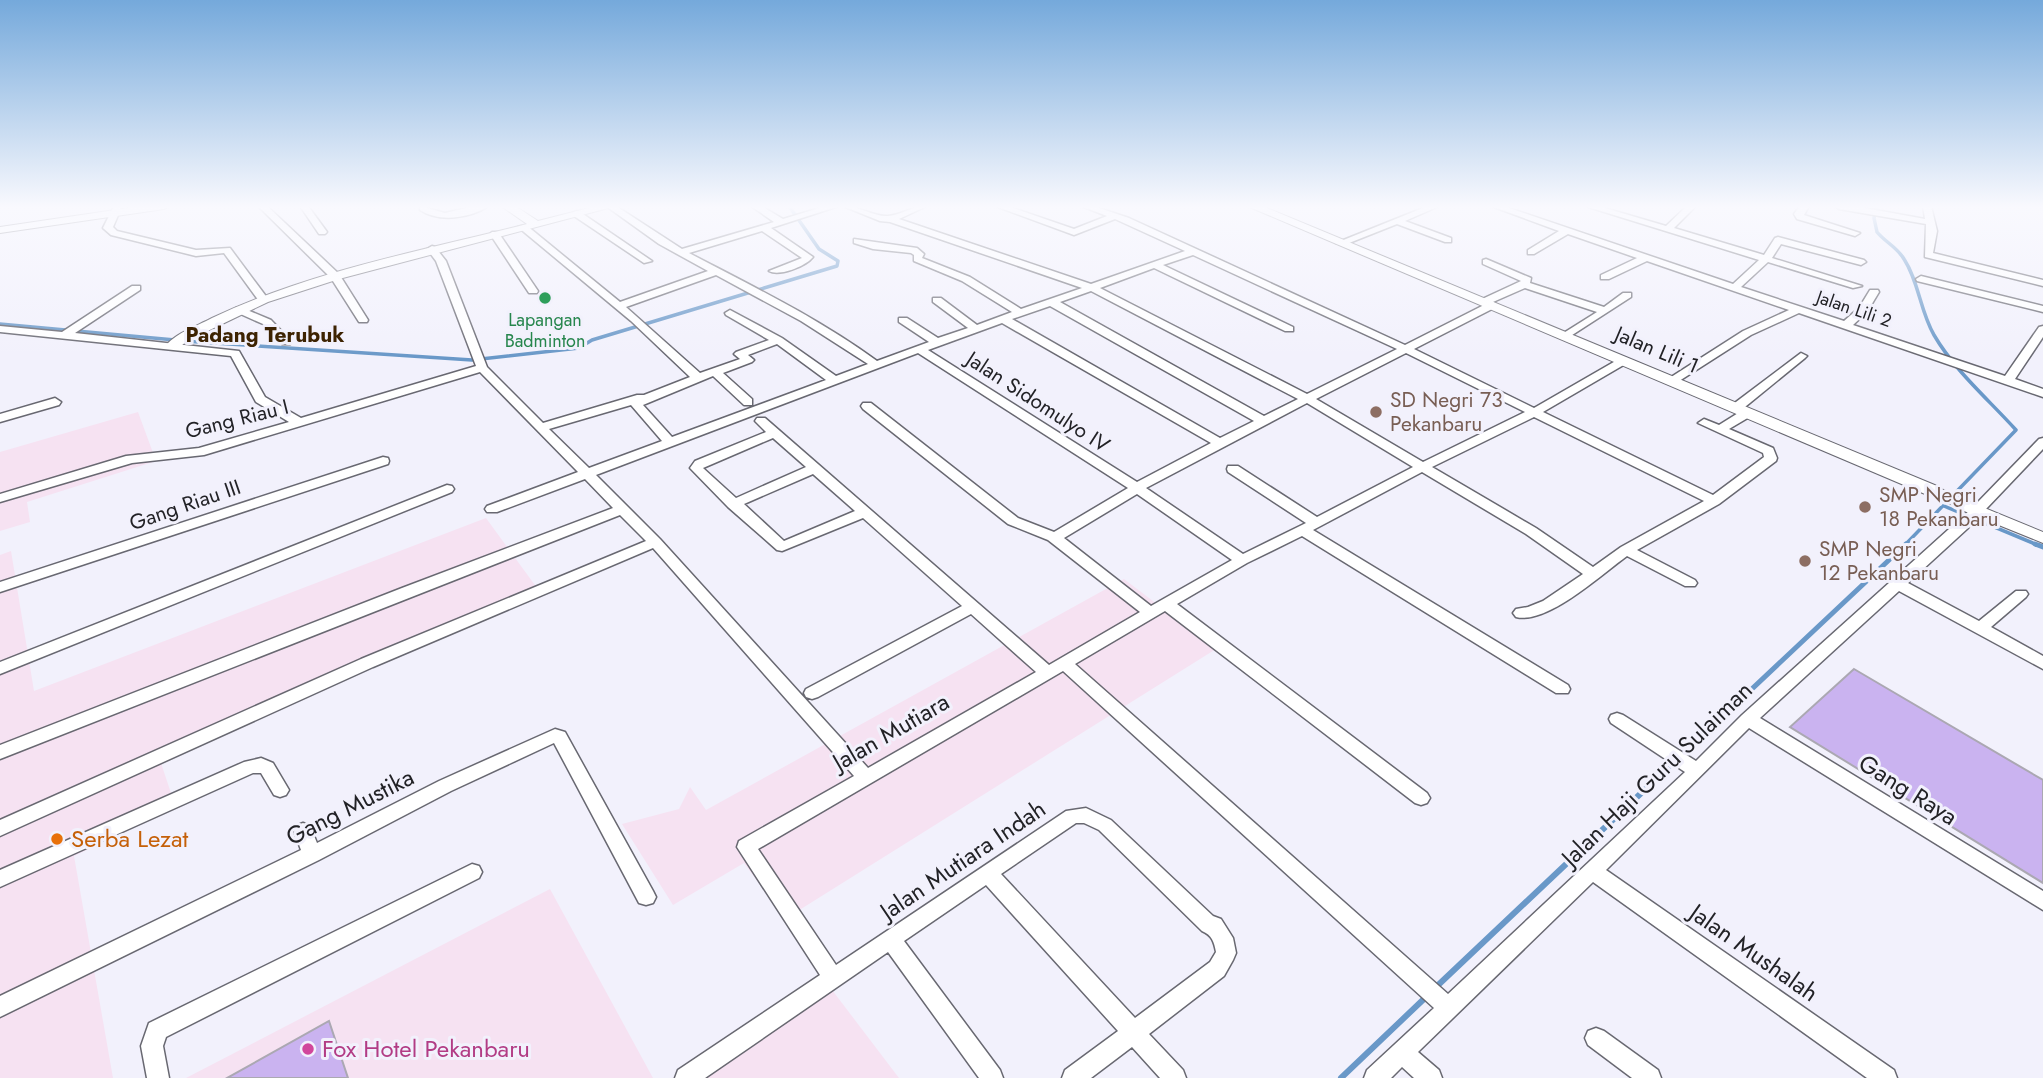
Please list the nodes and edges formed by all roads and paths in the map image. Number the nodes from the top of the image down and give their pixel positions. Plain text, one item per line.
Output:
1 (232, 256) edge
2 (315, 256) edge
3 (405, 256) edge
4 (437, 256) edge
5 (510, 256) edge
6 (563, 256) edge
7 (640, 256) edge
8 (687, 256) edge
9 (807, 256) edge
10 (918, 256) edge
11 (1000, 256) edge
12 (1179, 256) edge
13 (1205, 256) edge
14 (1373, 256) edge
15 (1761, 256) edge
16 (1840, 256) edge
17 (1933, 256) edge
18 (1647, 257) joint
19 (1767, 258) junction
20 (647, 261) dead end
21 (1486, 262) dead end
22 (1861, 262) dead end
23 (1155, 265) junction
24 (719, 271) junction
25 (774, 271) dead end
26 (335, 275) junction
27 (1605, 277) dead end
28 (1922, 279) dead end
29 (1524, 284) junction
30 (2043, 284) edge
31 (1857, 286) dead end
32 (1090, 287) junction
33 (1735, 287) junction
34 (136, 288) dead end
35 (533, 291) dead end
36 (1874, 292) dead end
37 (1627, 295) dead end
38 (263, 299) junction
39 (937, 300) dead end
40 (1053, 303) junction
41 (1488, 304) junction
42 (618, 306) junction
43 (1798, 309) junction
44 (2043, 309) edge
45 (240, 310) junction
46 (1605, 311) junction
47 (730, 313) dead end
48 (1022, 314) junction
49 (363, 320) dead end
50 (903, 320) dead end
51 (1005, 320) junction
52 (1846, 325) junction
53 (2043, 328) edge
54 (0, 329) edge
55 (977, 330) junction
56 (1289, 330) dead end
57 (68, 333) junction
58 (1566, 337) junction
59 (778, 340) junction
60 (178, 341) junction
61 (286, 342) dead end
62 (938, 343) junction
63 (919, 349) junction
64 (1406, 349) junction
65 (1801, 356) dead end
66 (1623, 361) junction
67 (479, 362) junction
68 (876, 365) junction
69 (715, 372) junction
70 (698, 378) junction
71 (2009, 379) junction
72 (834, 380) junction
73 (1672, 381) junction
74 (2043, 393) edge
75 (641, 398) junction
76 (1308, 399) junction
77 (55, 402) dead end
78 (748, 402) dead end
79 (867, 406) dead end
80 (1741, 411) junction
81 (1535, 412) junction
82 (0, 418) edge
83 (761, 421) dead end
84 (1265, 422) junction
85 (300, 423) junction
86 (1704, 423) dead end
87 (542, 427) junction
88 (1721, 429) junction
89 (775, 433) junction
90 (670, 442) junction
91 (2043, 442) edge
92 (1220, 443) junction
93 (383, 461) dead end
94 (1422, 467) junction
95 (815, 468) junction
96 (1233, 469) dead end
97 (588, 473) junction
98 (1137, 488) junction
99 (447, 489) dead end
100 (1931, 490) joint
101 (0, 498) edge
102 (1714, 501) junction
103 (733, 504) junction
104 (492, 509) dead end
105 (622, 509) junction
106 (865, 512) junction
107 (1970, 514) junction
108 (1309, 526) junction
109 (1053, 537) junction
110 (2043, 538) edge
111 (655, 542) junction
112 (1626, 550) junction
113 (1242, 560) junction
114 (1593, 573) junction
115 (1690, 583) dead end
116 (1899, 584) junction
117 (0, 587) edge
118 (2021, 594) dead end
119 (973, 606) junction
120 (1158, 608) junction
121 (1521, 613) dead end
122 (1980, 628) junction
123 (2043, 663) edge
124 (1065, 664) junction
125 (0, 668) edge
126 (1048, 673) junction
127 (1562, 689) dead end
128 (812, 692) dead end
129 (1617, 719) dead end
130 (1748, 719) junction
131 (0, 752) edge
132 (1697, 771) junction
133 (866, 777) junction
134 (280, 790) dead end
135 (1421, 798) dead end
136 (0, 828) edge
137 (303, 831) dead end
138 (313, 854) junction
139 (1591, 870) junction
140 (472, 872) dead end
141 (988, 873) junction
142 (0, 879) edge
143 (646, 897) dead end
144 (2043, 901) edge
145 (890, 939) junction
146 (833, 978) junction
147 (0, 1007) edge
148 (1449, 1008) junction
149 (1133, 1030) junction
150 (1596, 1038) dead end
151 (1401, 1052) junction
152 (158, 1078) edge
153 (686, 1078) edge
154 (992, 1078) edge
155 (1073, 1078) edge
156 (1175, 1078) edge
157 (1375, 1078) edge
158 (1431, 1078) edge
159 (1650, 1078) edge
160 (1886, 1078) edge

1 - 38 street
2 - 26 street
3 - 26 street
4 - 67 street
5 - 35 street
6 - 42 street
7 - 20 street
8 - 24 street
9 - 25 street
10 - 48 street
11 - 32 street
12 - 23 street
13 - 64 street
14 - 41 street, Jalan Lili 1
15 - 19 street
16 - 22 street
17 - 30 street
18 - 27 street
18 - 33 street, Jalan Lili 2
19 - 31 street
19 - 33 street
21 - 29 street
23 - 32 street
23 - 56 street
24 - 42 street
24 - 68 street
26 - 38 street
26 - 49 street
28 - 44 street
29 - 41 street
29 - 46 street
32 - 40 street
32 - 76 street
33 - 43 street, Jalan Lili 2
34 - 57 street
36 - 52 street
37 - 46 street
38 - 45 street
39 - 55 street
40 - 48 street
40 - 84 street
41 - 58 street, Jalan Lili 1
41 - 64 street
42 - 70 street
43 - 52 street, Jalan Lili 2
43 - 73 street
45 - 60 street
45 - 61 street
46 - 58 street
47 - 59 street
48 - 51 street
50 - 62 street
51 - 55 street
51 - 92 street
52 - 71 street, Jalan Lili 2
53 - 71 street
54 - 57 street
55 - 62 street
57 - 60 street
58 - 66 street, Jalan Lili 1
59 - 69 street
59 - 72 street
60 - 85 street
62 - 63 street
63 - 68 street
63 - 98 street, Jalan Sidomulyo IV
64 - 76 street
64 - 81 street
65 - 80 street
66 - 73 street, Jalan Lili 1
66 - 81 street, Jalan Mutiara
67 - 85 street, Gang Riau I
67 - 87 street
68 - 72 street
69 - 70 street
69 - 78 street
70 - 75 street
71 - 74 street
72 - 90 street
73 - 80 street, Jalan Lili 1
75 - 87 street
75 - 90 street
76 - 84 street
76 - 94 street
77 - 82 street
79 - 109 street
80 - 88 street
80 - 100 street, Jalan Lili 1
81 - 94 street, Jalan Mutiara
81 - 102 street
83 - 89 street
84 - 92 street
85 - 101 street, Gang Riau I
86 - 88 street
87 - 97 street
88 - 102 street
89 - 95 street
89 - 103 street
90 - 97 street
91 - 107 street, Jalan Haji Guru Sulaiman
92 - 98 street
93 - 117 street, Gang Riau III
94 - 108 street, Jalan Mutiara
94 - 114 street
95 - 103 street
95 - 106 street
96 - 108 street
97 - 104 street
97 - 105 street
98 - 109 street
98 - 113 street
99 - 125 street
100 - 107 street, Jalan Lili 1
102 - 112 street
103 - 106 street
105 - 111 street
105 - 131 street
106 - 119 street
107 - 110 street, Jalan Lili 1
107 - 116 street, Jalan Haji Guru Sulaiman
108 - 113 street, Jalan Mutiara
108 - 127 street
109 - 120 street
111 - 133 street
111 - 136 street
112 - 114 street
112 - 115 street
113 - 120 street, Jalan Mutiara
114 - 121 street
116 - 122 street
116 - 130 street, Jalan Haji Guru Sulaiman
118 - 122 street
119 - 126 street
119 - 128 street
120 - 124 street, Jalan Mutiara
120 - 135 street
122 - 123 street
124 - 126 street, Jalan Mutiara
124 - 148 street
126 - 133 street, Jalan Mutiara
129 - 132 street
130 - 132 street, Jalan Haji Guru Sulaiman
130 - 144 street, Gang Raya
132 - 139 street, Jalan Haji Guru Sulaiman
133 - 146 street, Jalan Mutiara
134 - 142 street
137 - 138 street
138 - 143 street, Gang Mustika
138 - 147 street, Gang Mustika
139 - 148 street, Jalan Haji Guru Sulaiman
139 - 160 street, Jalan Mushalah
140 - 152 street
141 - 145 street, Jalan Mutiara Indah
141 - 149 street
141 - 149 street, Jalan Mutiara Indah
145 - 146 street, Jalan Mutiara Indah
145 - 154 street
146 - 153 street
148 - 151 street, Jalan Haji Guru Sulaiman
149 - 155 street
149 - 156 street
150 - 159 street
151 - 157 street, Jalan Haji Guru Sulaiman
151 - 158 street

